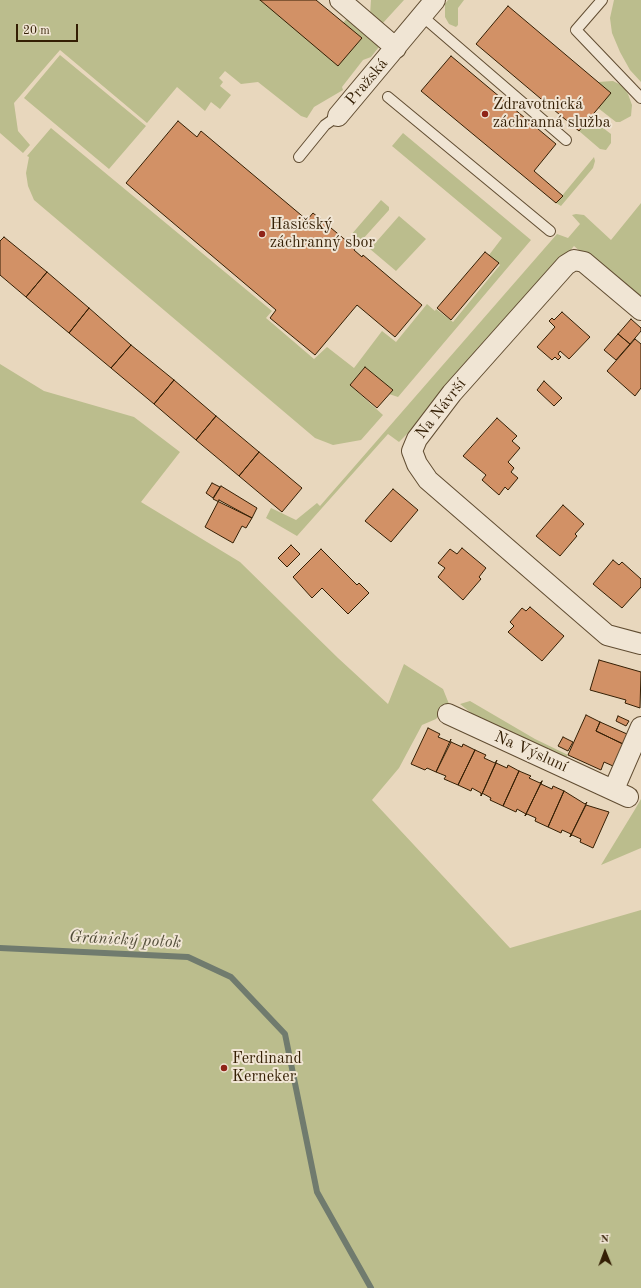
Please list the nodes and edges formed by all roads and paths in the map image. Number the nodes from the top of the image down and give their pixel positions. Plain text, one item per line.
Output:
1 (340, 0) edge
2 (435, 0) edge
3 (602, 0) edge
4 (422, 16) junction
5 (396, 48) junction
6 (388, 97) dead end
7 (641, 98) edge
8 (338, 116) joint
9 (566, 140) dead end
10 (299, 157) dead end
11 (550, 230) dead end
12 (641, 310) edge
13 (641, 644) edge
14 (448, 714) dead end
15 (641, 728) edge

1 - 5 street, Pražská
2 - 4 street, Pražská
3 - 7 lane
4 - 5 street, Pražská
4 - 9 lane
5 - 8 street, Pražská
6 - 11 lane
8 - 10 lane
12 - 13 street, Na Návrší
14 - 15 street, Na Výsluní

